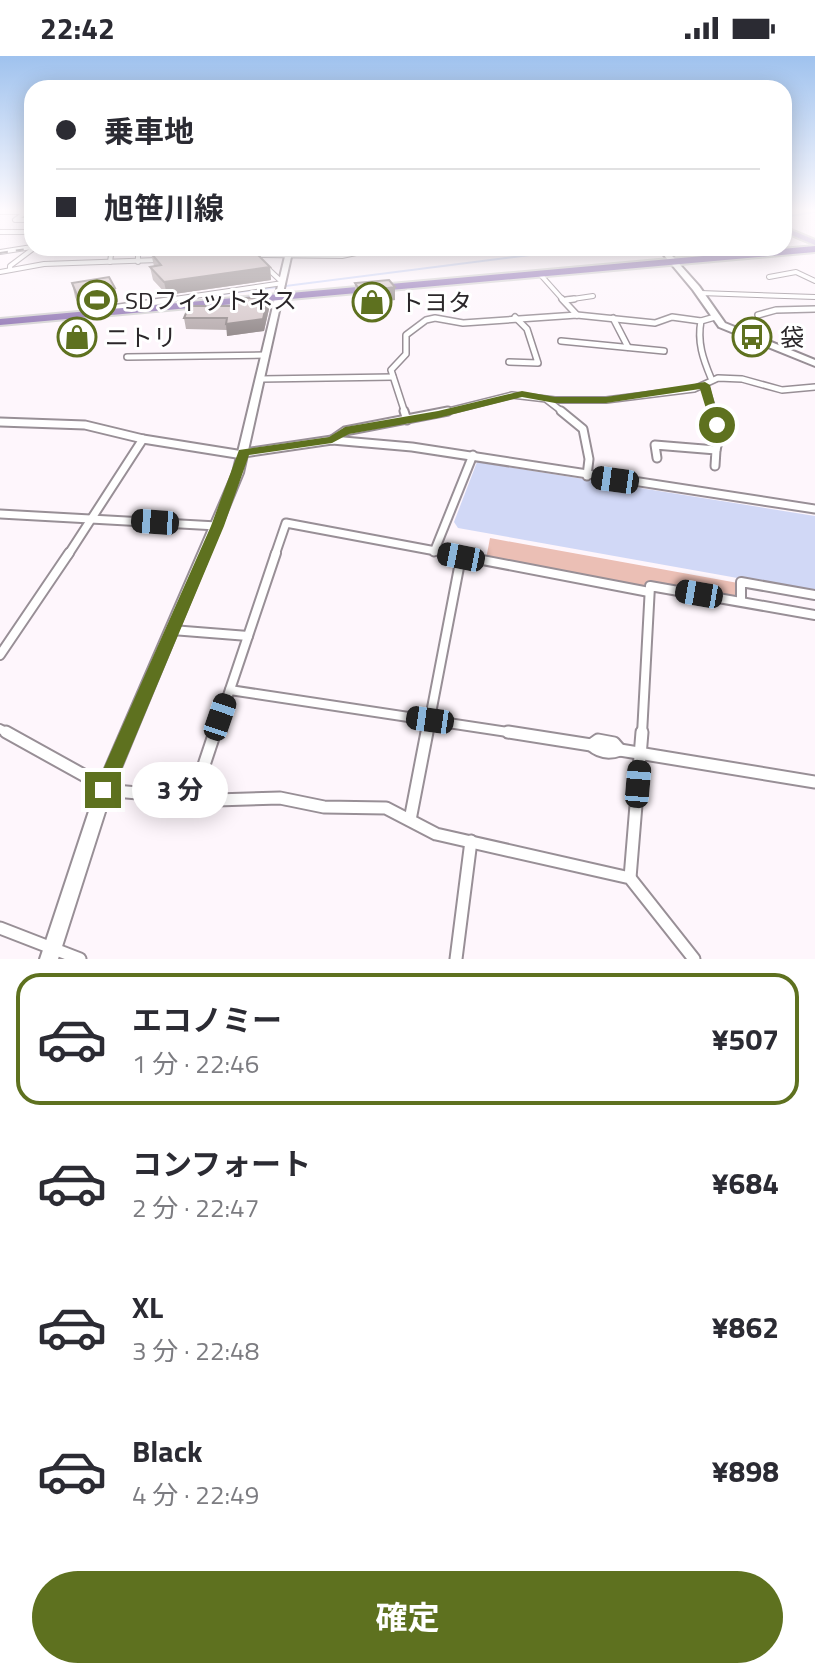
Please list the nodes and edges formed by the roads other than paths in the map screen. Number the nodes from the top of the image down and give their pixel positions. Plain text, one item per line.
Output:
1 (24, 255) edge
2 (111, 256) edge
3 (138, 256) edge
4 (258, 256) edge
5 (289, 256) edge
6 (668, 256) edge
7 (720, 256) edge
8 (162, 259) edge
9 (672, 261) junction
10 (110, 262) junction
11 (138, 262) junction
12 (10, 270) junction
13 (0, 272) edge
14 (539, 273) junction
15 (769, 277) dead end
16 (815, 281) edge
17 (281, 290) junction
18 (700, 293) junction
19 (593, 296) dead end
20 (815, 297) edge
21 (566, 300) junction
22 (815, 309) edge
23 (577, 315) junction
24 (758, 315) dead end
25 (515, 317) junction
26 (613, 317) junction
27 (715, 317) junction
28 (701, 321) junction
29 (0, 322) edge
30 (561, 341) dead end
31 (628, 347) junction
32 (664, 351) dead end
33 (266, 355) junction
34 (127, 357) dead end
35 (509, 362) dead end
36 (815, 363) edge
37 (393, 377) junction
38 (711, 378) junction
39 (261, 379) junction
40 (705, 385) junction
41 (815, 387) edge
42 (545, 399) junction
43 (407, 420) junction
44 (0, 422) edge
45 (143, 439) junction
46 (332, 440) junction
47 (716, 450) junction
48 (243, 454) junction
49 (473, 455) junction
50 (657, 458) dead end
51 (715, 466) dead end
52 (587, 476) junction
53 (815, 509) edge
54 (0, 514) edge
55 (93, 518) junction
56 (217, 526) junction
57 (434, 552) junction
58 (461, 557) junction
59 (649, 592) junction
60 (815, 595) edge
61 (741, 601) junction
62 (815, 615) edge
63 (172, 630) junction
64 (248, 636) junction
65 (0, 655) edge
66 (230, 690) junction
67 (430, 720) junction
68 (0, 729) edge
69 (641, 753) junction
70 (815, 782) edge
71 (104, 788) junction
72 (193, 798) junction
73 (410, 820) junction
74 (471, 841) junction
75 (630, 878) junction
76 (0, 928) edge
77 (51, 954) edge
78 (80, 959) edge
79 (456, 959) edge
80 (694, 959) edge

1 - 12 street
2 - 10 street
3 - 11 street
4 - 17 street
5 - 17 main road
6 - 9 main road
7 - 9 highway
8 - 11 street
9 - 14 highway
9 - 18 main road
10 - 11 street
10 - 12 street
12 - 13 street
14 - 17 highway
14 - 21 street
15 - 16 street
17 - 29 highway
17 - 33 main road
18 - 20 street
18 - 27 main road
19 - 21 street
21 - 23 street
22 - 24 street
23 - 25 street
23 - 26 street
25 - 35 street
25 - 37 street
26 - 28 street
26 - 31 street
27 - 28 street
27 - 36 main road
28 - 38 street
30 - 31 street
31 - 32 street
33 - 34 street
33 - 39 main road
37 - 39 street
37 - 43 street
38 - 40 street
38 - 41 street
39 - 48 main road
40 - 42 street
40 - 47 street
42 - 43 street
42 - 52 street
43 - 46 street
44 - 45 street
45 - 48 street
45 - 55 street
46 - 48 street
46 - 49 street
47 - 50 street
47 - 51 street
48 - 56 main road
49 - 52 street
49 - 57 street
52 - 53 street
54 - 55 street
55 - 56 street
55 - 65 street
56 - 63 main road
57 - 58 street
57 - 64 street
58 - 59 street
58 - 67 street
59 - 61 street
59 - 69 street
60 - 61 street
61 - 62 street
63 - 64 street
63 - 71 main road
64 - 66 street
66 - 67 street
66 - 72 street
67 - 69 street
67 - 73 street
68 - 71 street
69 - 70 street
69 - 75 street
71 - 72 street
71 - 77 main road
72 - 73 street
73 - 74 street
74 - 75 street
74 - 79 street
75 - 80 street
76 - 77 street
77 - 78 street

